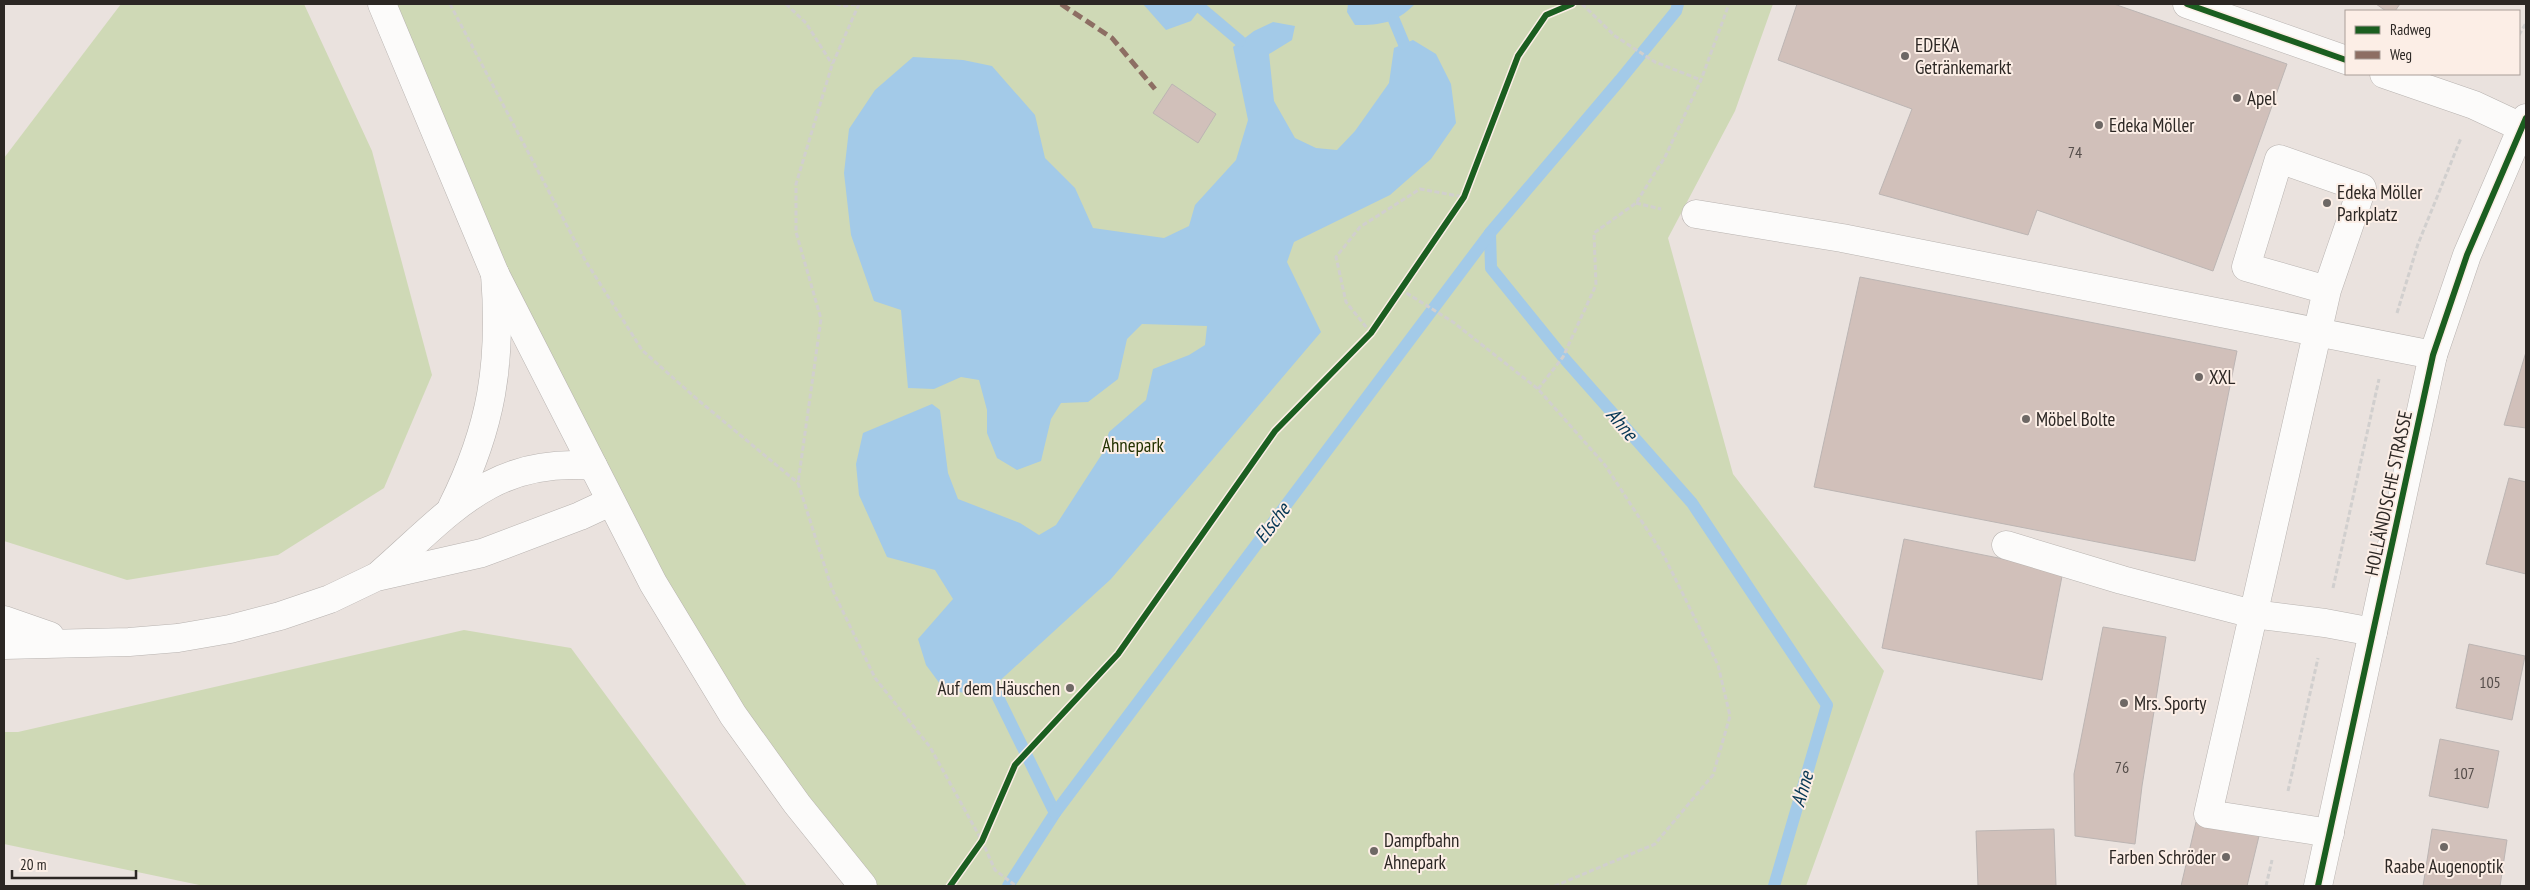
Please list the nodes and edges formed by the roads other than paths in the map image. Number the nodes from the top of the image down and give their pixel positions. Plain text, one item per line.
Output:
1 (382, 4) edge
2 (2187, 4) edge
3 (2345, 60) edge
4 (2387, 75) edge
5 (2524, 122) edge
6 (1696, 214) dead end
7 (495, 274) junction
8 (2327, 290) junction
9 (2317, 332) junction
10 (2433, 355) junction
11 (592, 466) junction
12 (610, 502) junction
13 (449, 514) junction
14 (2006, 545) dead end
15 (376, 577) junction
16 (2253, 614) junction
17 (4, 620) edge
18 (2373, 632) junction
19 (81, 642) junction
20 (4, 645) edge
21 (2330, 833) junction
22 (863, 886) edge
23 (2318, 886) edge

1 - 7 main road
2 - 3 main road
4 - 5 main road, HOLLÄNDISCHE STRASSE
5 - 10 main road, HOLLÄNDISCHE STRASSE
6 - 9 main road
7 - 11 main road
7 - 13 main road
8 - 8 main road
8 - 9 main road
9 - 10 main road
9 - 16 main road
10 - 18 main road, HOLLÄNDISCHE STRASSE
11 - 12 main road
11 - 13 main road
12 - 15 main road
12 - 22 main road
13 - 15 main road
14 - 16 main road
15 - 19 main road
16 - 18 main road
16 - 21 main road
17 - 19 main road
18 - 21 main road, HOLLÄNDISCHE STRASSE
19 - 20 main road
21 - 23 main road, HOLLÄNDISCHE STRASSE

